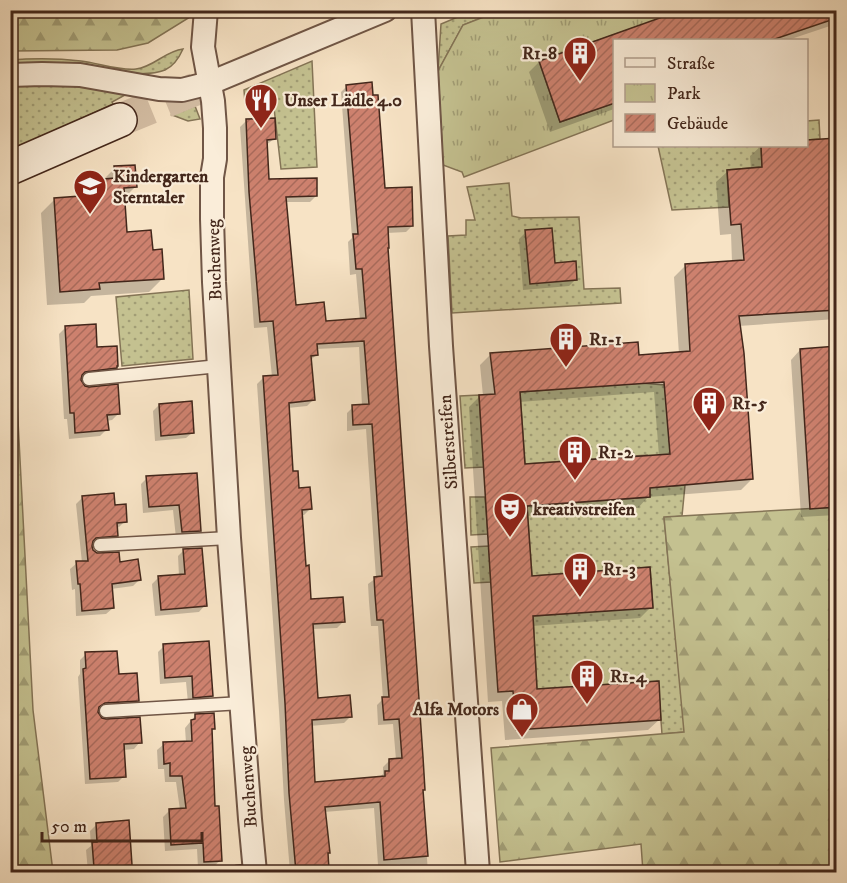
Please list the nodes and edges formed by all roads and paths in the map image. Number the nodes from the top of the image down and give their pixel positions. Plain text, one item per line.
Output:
1 (206, 10) edge
2 (385, 10) edge
3 (423, 10) edge
4 (10, 75) edge
5 (210, 83) junction
6 (120, 120) tunnel mouth
7 (10, 168) edge
8 (219, 366) junction
9 (89, 379) dead end
10 (229, 538) junction
11 (100, 545) dead end
12 (242, 703) junction
13 (106, 711) dead end
14 (249, 872) edge
15 (478, 873) edge

1 - 5 street, Buchenweg
2 - 5 street
3 - 15 street, Silberstreifen
4 - 5 street
5 - 8 street, Buchenweg
6 - 7 main road
8 - 9 lane
8 - 10 street, Buchenweg
10 - 11 lane
10 - 12 street, Buchenweg
12 - 13 lane
12 - 14 street, Buchenweg

